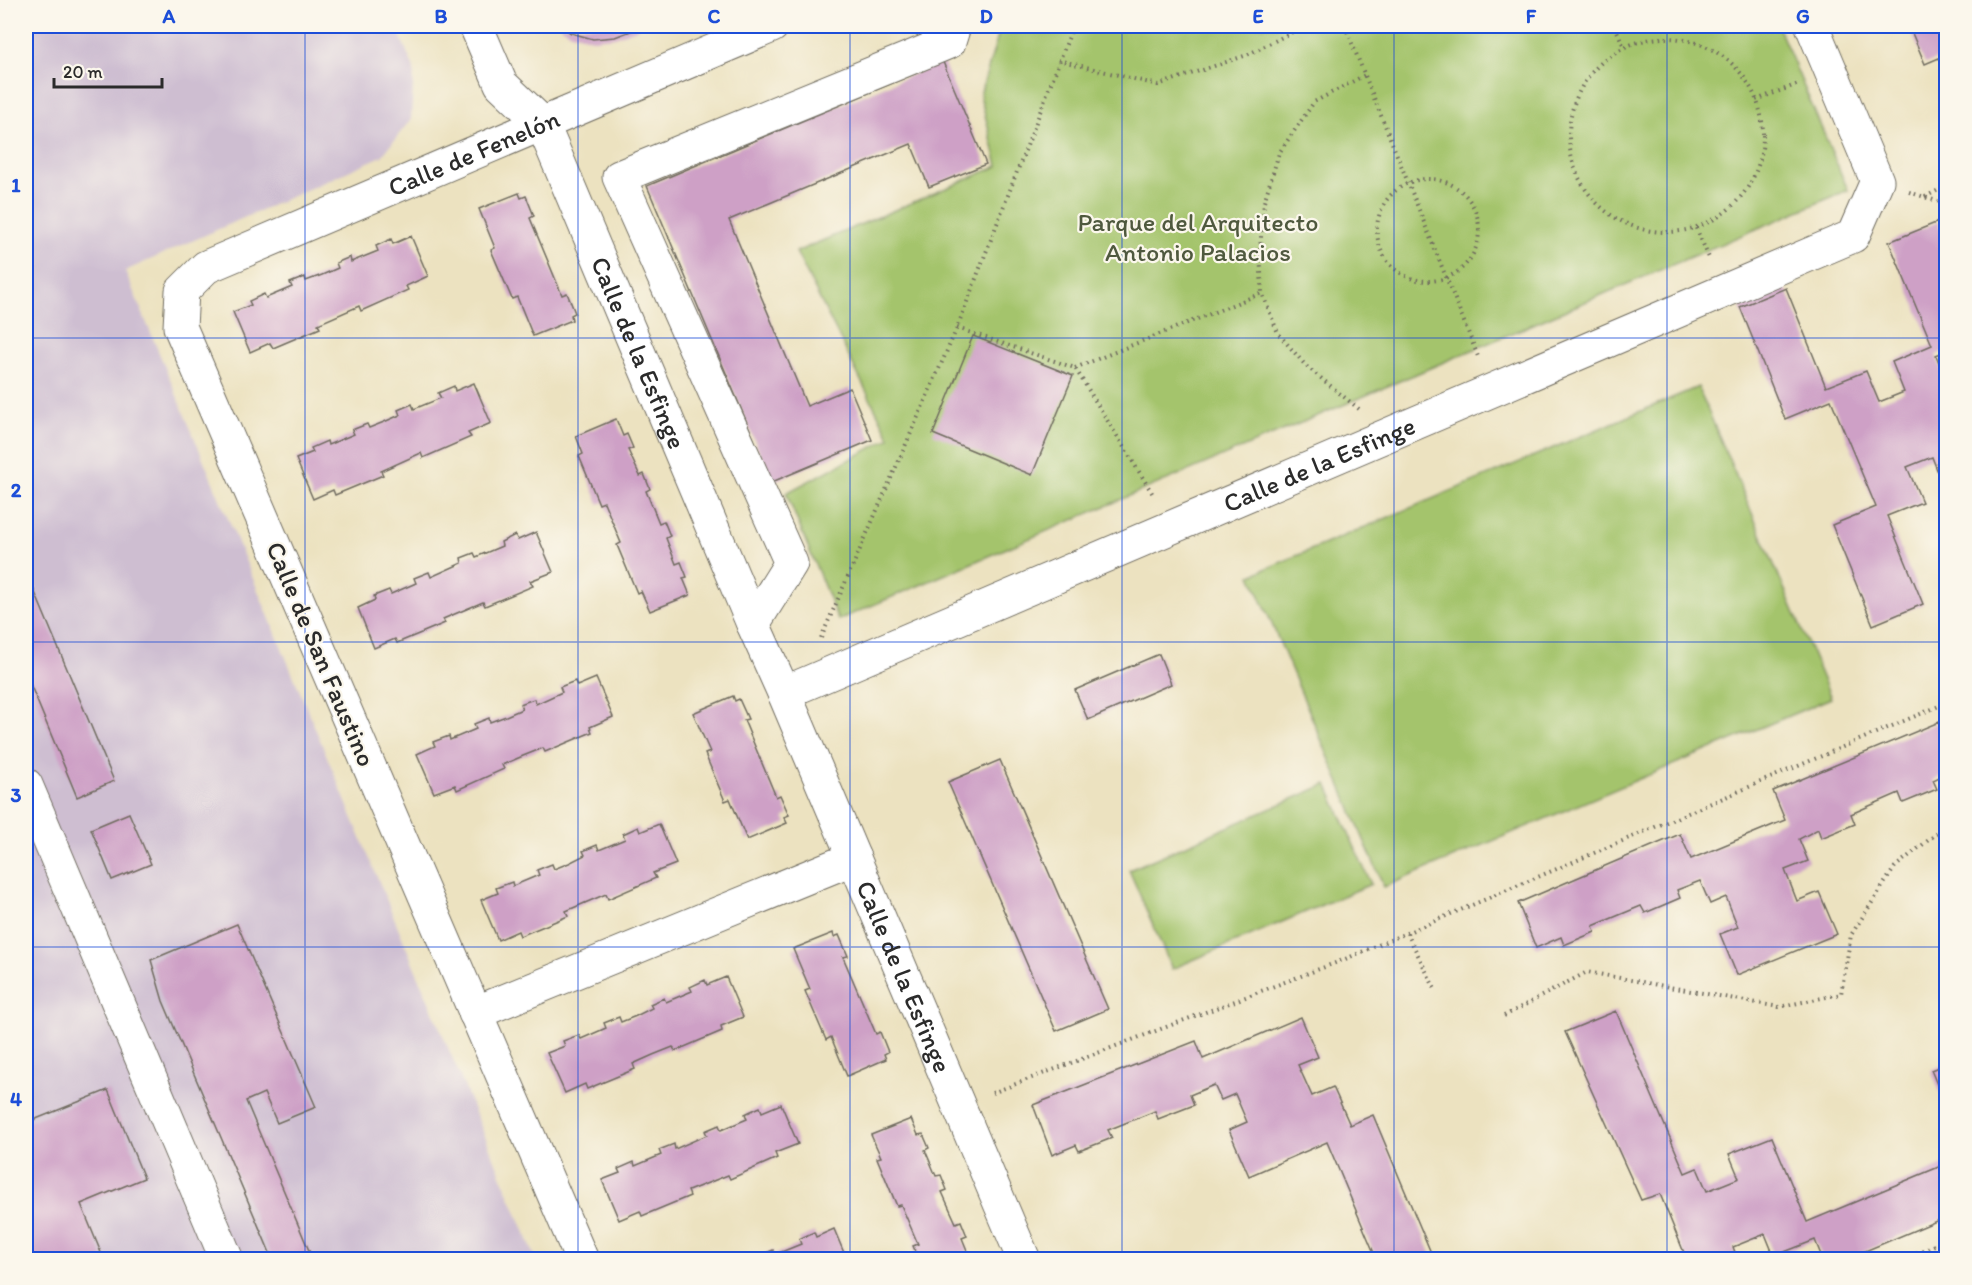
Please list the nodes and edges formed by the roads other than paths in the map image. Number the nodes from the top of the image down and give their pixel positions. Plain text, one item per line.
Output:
1 (476, 26) edge
2 (772, 26) edge
3 (954, 26) edge
4 (1812, 26) edge
5 (542, 123) junction
6 (182, 291) joint
7 (753, 624) junction
8 (784, 693) junction
9 (26, 785) edge
10 (854, 858) junction
11 (475, 1013) junction
12 (227, 1260) edge
13 (582, 1260) edge
14 (1024, 1260) edge

1 - 5 street, Calle de la Esfinge
2 - 5 street, Calle de Fenelón
3 - 7 street
4 - 8 street, Calle de la Esfinge
5 - 6 street, Calle de Fenelón
5 - 7 street, Calle de la Esfinge
6 - 11 street, Calle de San Faustino
7 - 8 street, Calle de la Esfinge
8 - 10 street, Calle de la Esfinge
9 - 12 street
10 - 11 street
10 - 14 street, Calle de la Esfinge
11 - 13 street, Calle de San Faustino

